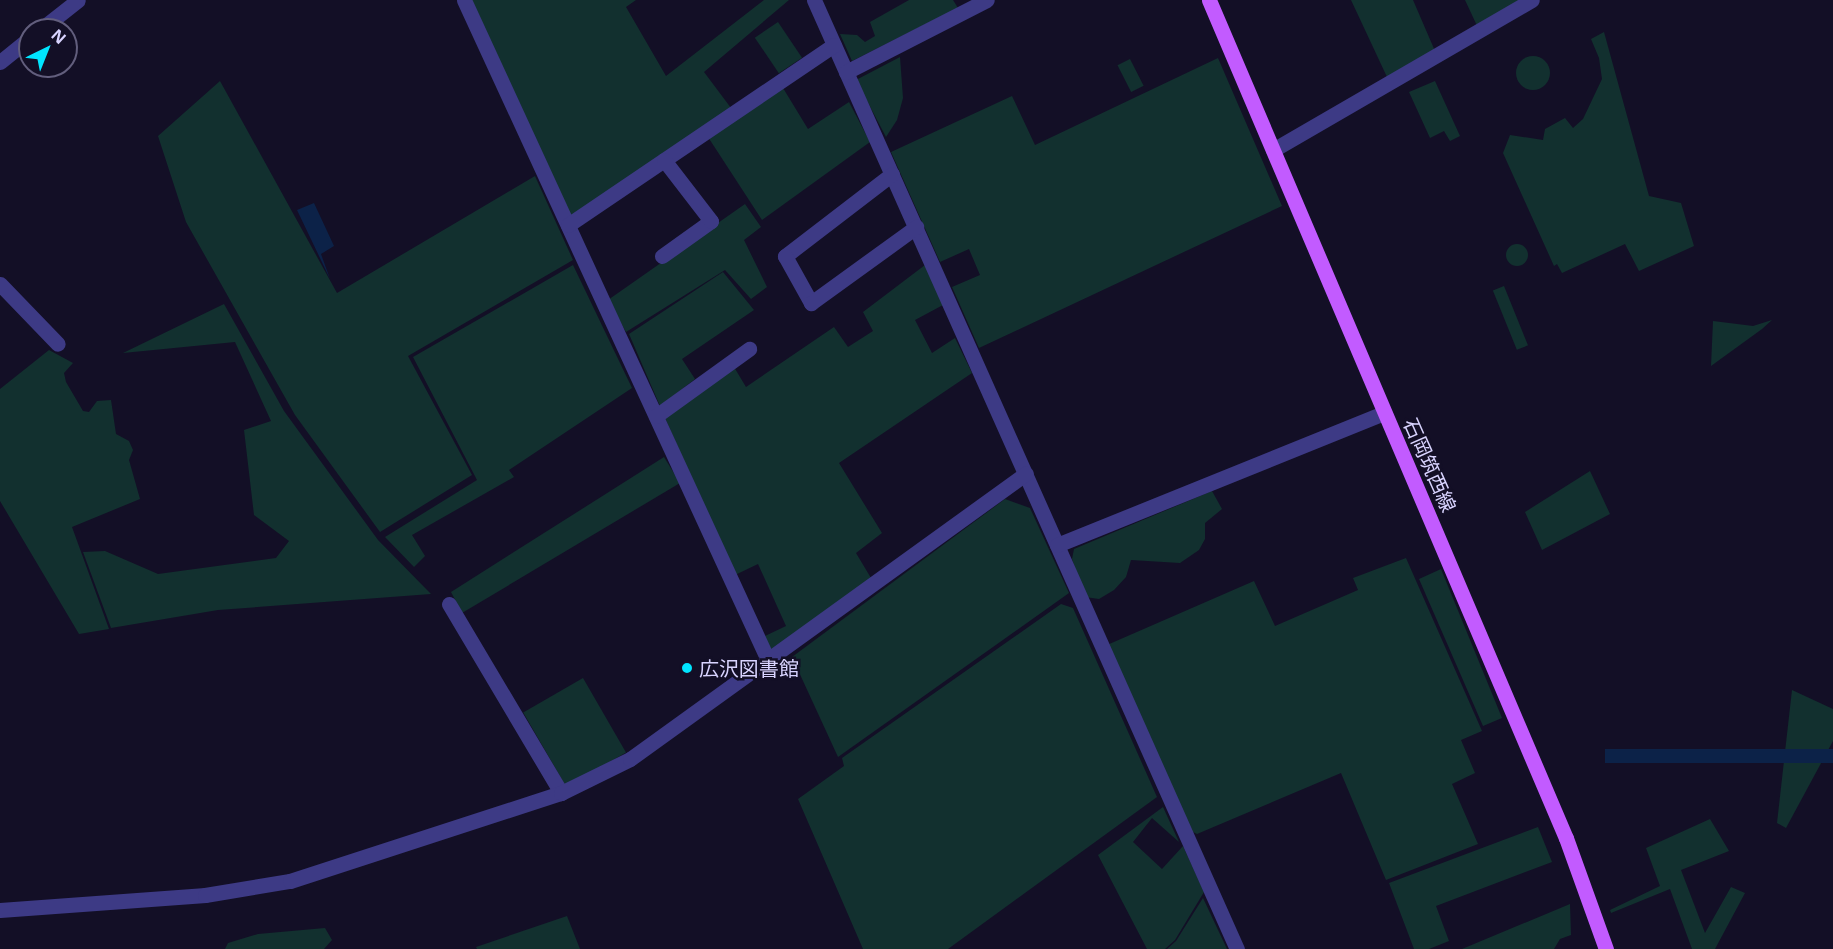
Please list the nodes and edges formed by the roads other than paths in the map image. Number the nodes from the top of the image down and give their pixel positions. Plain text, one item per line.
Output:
1 (78, 0) edge
2 (464, 0) edge
3 (814, 0) edge
4 (987, 0) edge
5 (1209, 0) edge
6 (1532, 0) edge
7 (55, 18) edge
8 (834, 45) junction
9 (18, 48) edge
10 (0, 62) edge
11 (846, 72) junction
12 (1273, 150) junction
13 (664, 160) junction
14 (892, 174) junction
15 (568, 225) junction
16 (916, 228) junction
17 (662, 256) dead end
18 (0, 284) edge
19 (58, 344) dead end
20 (749, 349) dead end
21 (1384, 413) junction
22 (656, 416) junction
23 (1026, 474) junction
24 (1057, 545) junction
25 (448, 604) dead end
26 (768, 660) junction
27 (561, 793) junction
28 (0, 910) edge
29 (1237, 949) edge
30 (1606, 949) edge

1 - 7 street
2 - 15 street
3 - 8 street
4 - 11 street
5 - 12 main road, 石岡筑西線
6 - 12 street
8 - 11 street
8 - 13 street
9 - 10 street
11 - 14 street
12 - 21 main road, 石岡筑西線
13 - 15 street
13 - 17 street
14 - 16 street
14 - 16 street
15 - 22 street
16 - 23 street
18 - 19 street
20 - 22 street
21 - 24 street
21 - 30 main road, 石岡筑西線
22 - 26 street
23 - 24 street
23 - 26 street
24 - 29 street
25 - 27 street
26 - 27 street
27 - 28 street

